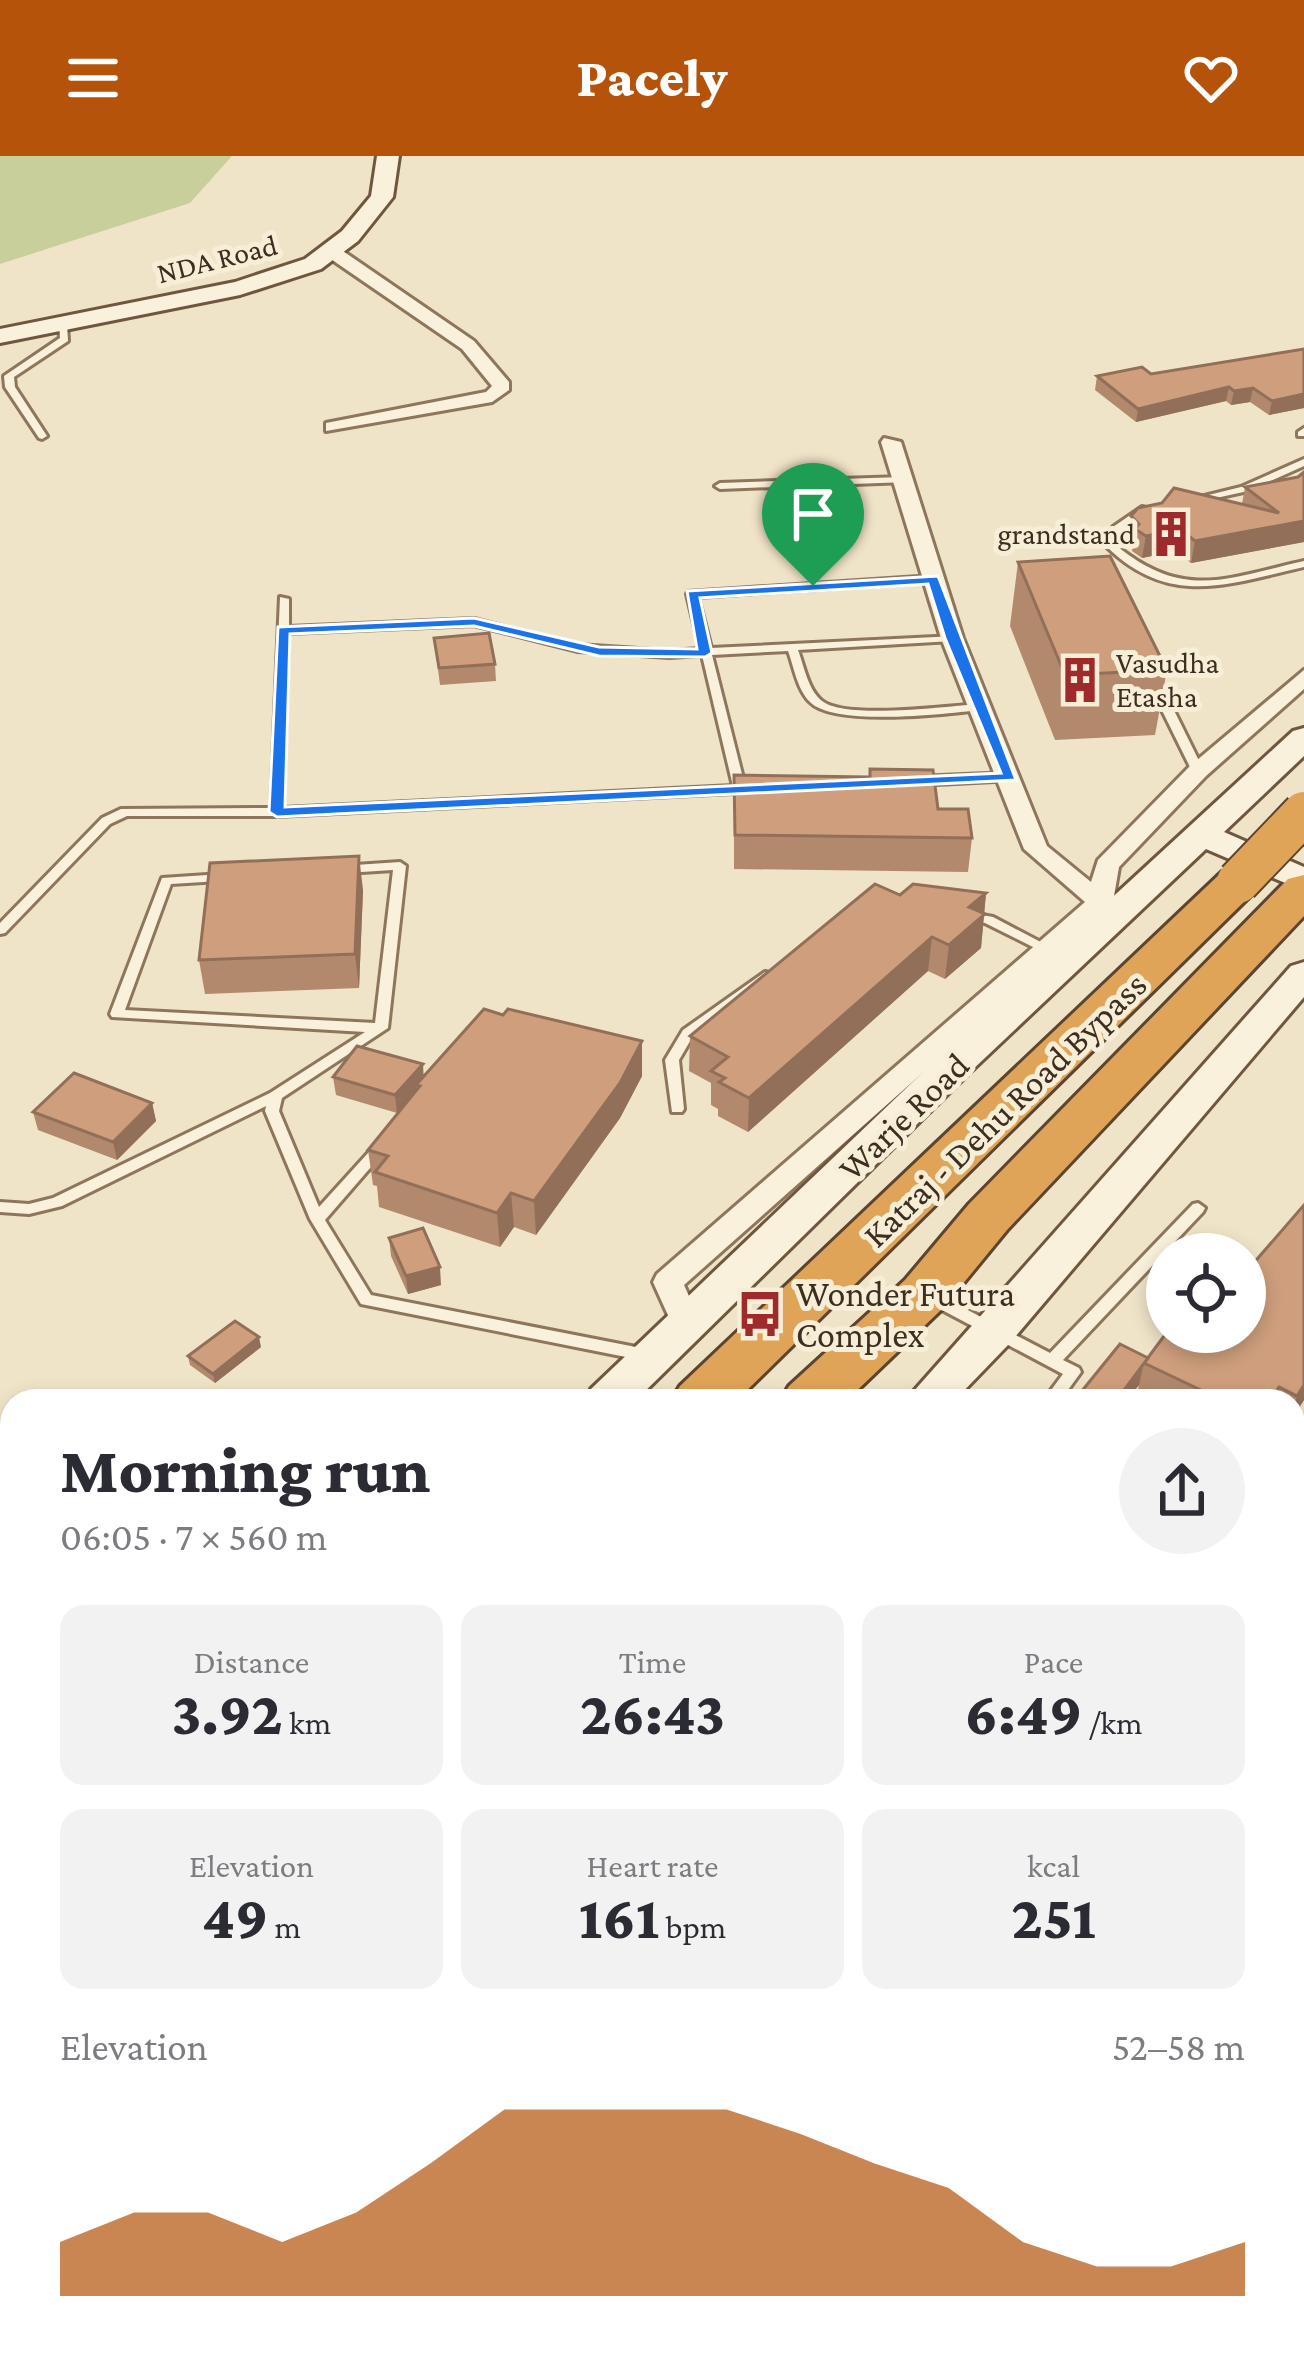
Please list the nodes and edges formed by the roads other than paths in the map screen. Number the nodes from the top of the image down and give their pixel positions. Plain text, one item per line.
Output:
1 (388, 156) edge
2 (331, 251) junction
3 (63, 324) junction
4 (0, 336) edge
5 (333, 427) dead end
6 (41, 436) dead end
7 (891, 442) dead end
8 (1304, 462) edge
9 (903, 480) junction
10 (720, 486) dead end
11 (1174, 502) edge
12 (1151, 505) edge
13 (1304, 563) edge
14 (934, 579) junction
15 (284, 599) dead end
16 (283, 630) junction
17 (952, 638) junction
18 (793, 650) junction
19 (705, 653) junction
20 (1145, 666) edge
21 (1304, 677) edge
22 (980, 707) junction
23 (1304, 738) edge
24 (1198, 771) junction
25 (1010, 777) junction
26 (897, 782) edge
27 (762, 789) edge
28 (740, 790) junction
29 (1238, 802) junction
30 (277, 812) junction
31 (1304, 813) edge
32 (1304, 829) edge
33 (1203, 835) junction
34 (1300, 890) edge
35 (1107, 911) junction
36 (944, 912) edge
37 (0, 930) edge
38 (1046, 948) junction
39 (780, 965) edge
40 (1304, 974) edge
41 (381, 1028) junction
42 (275, 1096) junction
43 (677, 1109) dead end
44 (394, 1132) edge
45 (0, 1207) edge
46 (1198, 1208) dead end
47 (317, 1219) junction
48 (924, 1294) junction
49 (688, 1325) junction
50 (994, 1333) junction
51 (654, 1358) junction
52 (1052, 1360) junction
53 (620, 1389) edge
54 (712, 1389) edge
55 (822, 1389) edge
56 (939, 1389) edge
57 (1060, 1389) edge

1 - 2 street, NDA Road
2 - 3 street, NDA Road
2 - 5 street
3 - 4 street, NDA Road
3 - 6 lane
7 - 9 street
8 - 11 lane
9 - 10 lane
9 - 14 street
12 - 13 lane
14 - 17 street
14 - 19 lane
15 - 16 lane
16 - 19 lane
16 - 30 lane
17 - 18 lane
17 - 22 street
18 - 19 lane
18 - 22 lane
19 - 28 lane
20 - 24 lane
21 - 24 street
22 - 25 street
23 - 29 street, Warje Road
24 - 35 street
25 - 26 lane
25 - 35 street
27 - 28 lane
28 - 30 lane
29 - 32 street
29 - 33 street, Warje Road
30 - 37 lane
31 - 54 highway, Katraj - Dehu Road Bypass, bridge
33 - 34 street
33 - 35 street, Warje Road
34 - 48 highway, Katraj - Dehu Road Bypass
35 - 38 street
35 - 49 street, Warje Road
36 - 38 lane
38 - 49 street
39 - 43 lane
40 - 50 street
41 - 41 lane
41 - 42 lane
42 - 45 lane
42 - 47 lane
44 - 47 lane
46 - 52 lane
47 - 51 lane
48 - 50 lane
48 - 55 highway, Katraj - Dehu Road Bypass
49 - 51 street, Warje Road
50 - 52 lane
50 - 56 street
51 - 53 street, Warje Road
52 - 57 lane

